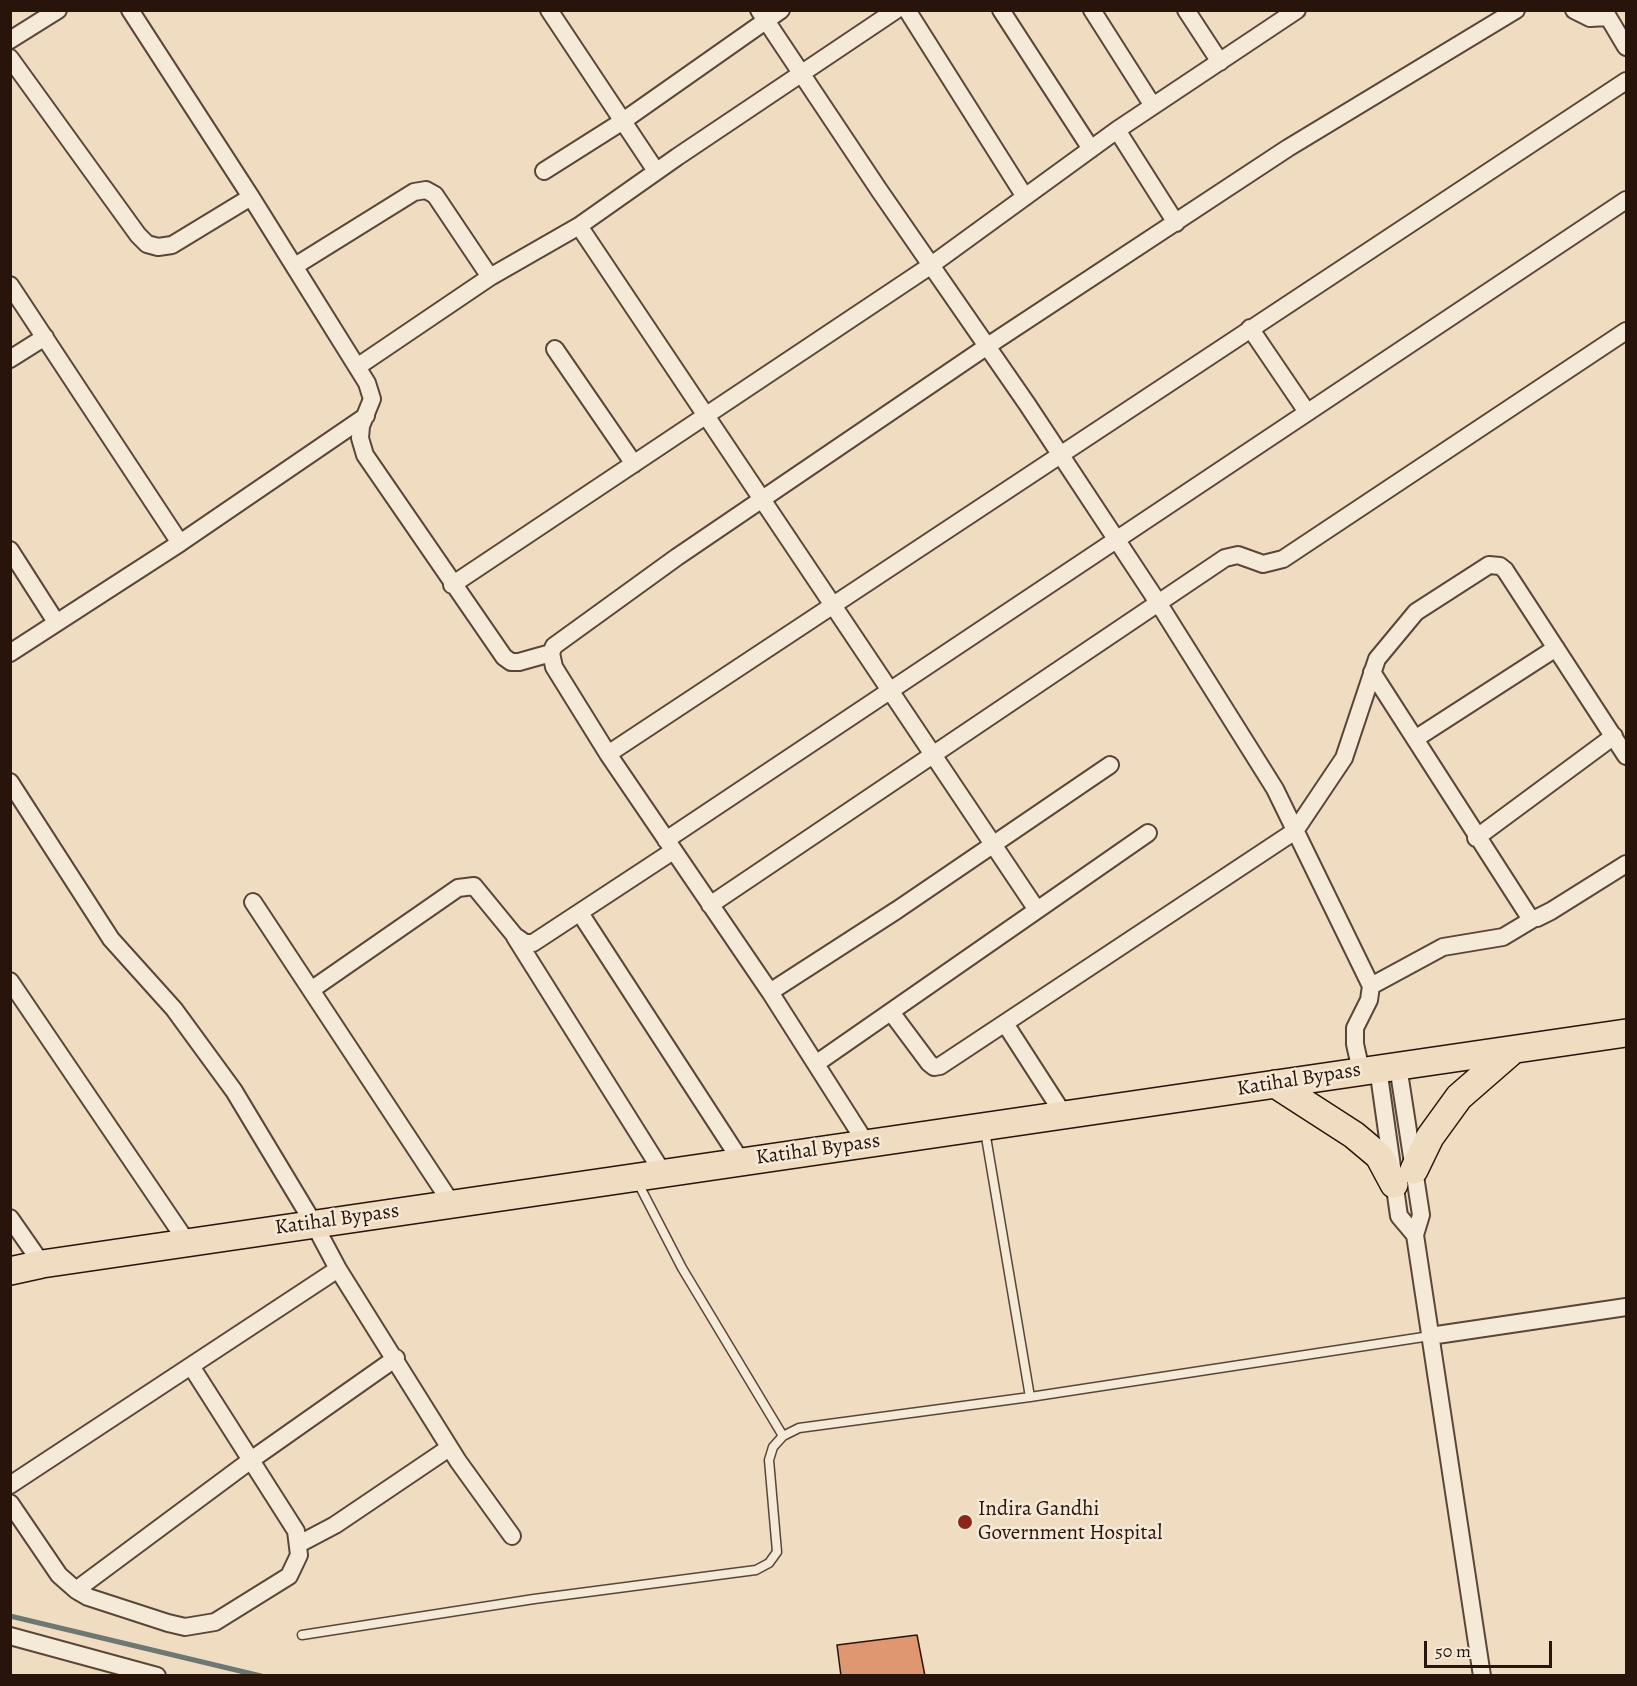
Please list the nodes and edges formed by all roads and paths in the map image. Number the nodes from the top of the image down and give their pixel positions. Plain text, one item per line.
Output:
1 (58, 10) edge
2 (130, 10) edge
3 (549, 10) edge
4 (781, 10) edge
5 (896, 10) edge
6 (907, 10) edge
7 (1001, 10) edge
8 (1092, 10) edge
9 (1186, 10) edge
10 (1516, 10) edge
11 (1574, 10) edge
12 (1287, 13) edge
13 (1606, 14) edge
14 (763, 15) edge
15 (10, 40) edge
16 (1626, 47) edge
17 (10, 58) edge
18 (1220, 62) junction
19 (801, 73) junction
20 (1626, 81) edge
21 (1153, 106) junction
22 (623, 121) junction
23 (1117, 130) junction
24 (1091, 149) junction
25 (544, 171) dead end
26 (656, 171) junction
27 (251, 197) junction
28 (1025, 197) junction
29 (1626, 200) edge
30 (1176, 223) junction
31 (579, 226) junction
32 (930, 266) junction
33 (295, 267) junction
34 (490, 277) junction
35 (10, 285) edge
36 (1250, 328) junction
37 (1626, 331) edge
38 (45, 337) junction
39 (986, 347) junction
40 (555, 349) dead end
41 (10, 359) edge
42 (357, 367) junction
43 (1307, 412) junction
44 (366, 416) junction
45 (705, 417) junction
46 (1059, 454) junction
47 (634, 464) junction
48 (762, 500) junction
49 (1115, 539) junction
50 (180, 543) junction
51 (10, 550) edge
52 (452, 585) junction
53 (1159, 604) junction
54 (834, 607) junction
55 (56, 622) junction
56 (1556, 648) junction
57 (10, 653) edge
58 (551, 653) junction
59 (1372, 672) junction
60 (891, 690) junction
61 (1614, 736) junction
62 (1415, 739) junction
63 (934, 752) junction
64 (608, 754) junction
65 (1626, 756) edge
66 (1110, 765) dead end
67 (10, 782) edge
68 (1295, 831) junction
69 (1148, 833) dead end
70 (1476, 838) junction
71 (994, 843) junction
72 (670, 846) junction
73 (1626, 864) edge
74 (253, 902) dead end
75 (710, 905) junction
76 (1037, 910) junction
77 (580, 913) junction
78 (1533, 919) junction
79 (515, 936) junction
80 (10, 981) edge
81 (1371, 986) junction
82 (312, 990) junction
83 (770, 992) junction
84 (891, 1012) junction
85 (1006, 1025) junction
86 (1626, 1033) edge
87 (1513, 1050) junction
88 (817, 1063) junction
89 (1379, 1069) junction
90 (1275, 1084) junction
91 (1064, 1115) junction
92 (984, 1126) junction
93 (867, 1143) junction
94 (741, 1161) junction
95 (663, 1173) junction
96 (635, 1177) junction
97 (1404, 1177) junction
98 (452, 1204) junction
99 (10, 1218) edge
100 (314, 1224) junction
101 (1415, 1235) junction
102 (187, 1242) junction
103 (42, 1264) junction
104 (338, 1269) junction
105 (10, 1271) edge
106 (1626, 1310) edge
107 (1430, 1336) junction
108 (396, 1358) junction
109 (191, 1366) junction
110 (1030, 1396) junction
111 (783, 1436) junction
112 (449, 1448) junction
113 (251, 1460) junction
114 (10, 1485) edge
115 (10, 1503) edge
116 (512, 1536) dead end
117 (299, 1544) junction
118 (76, 1590) junction
119 (302, 1635) dead end
120 (10, 1636) edge
121 (158, 1676) edge
122 (1482, 1676) edge

1 - 15 street
2 - 27 street
3 - 22 street
4 - 14 street
5 - 19 street
6 - 28 street
7 - 24 street
8 - 21 street
9 - 18 street
10 - 30 street
11 - 13 street
12 - 18 street
13 - 16 street
14 - 19 street
14 - 22 street
17 - 27 street
18 - 21 street
19 - 26 street
19 - 32 street
20 - 36 street
21 - 23 street
22 - 25 street
22 - 26 street
23 - 24 street
23 - 30 street
24 - 28 street
26 - 31 street
27 - 33 street
28 - 32 street
29 - 43 street
30 - 39 street
31 - 34 street
31 - 45 street
32 - 39 street
32 - 45 street
33 - 34 street
33 - 42 street
34 - 42 street
35 - 38 street
36 - 43 street
36 - 46 street
37 - 53 street
38 - 41 street
38 - 50 street
39 - 46 street
39 - 48 street
40 - 47 street
42 - 44 street
43 - 49 street
44 - 50 street
44 - 52 street
45 - 47 street
45 - 48 street
46 - 49 street
46 - 54 street
47 - 52 street
48 - 54 street
48 - 58 street
49 - 53 street
49 - 60 street
50 - 55 street
51 - 55 street
52 - 58 street
53 - 63 street
53 - 68 street
54 - 60 street
54 - 64 street
55 - 57 street
56 - 59 street
56 - 61 street
56 - 62 street
58 - 64 street
59 - 62 street
59 - 68 street
60 - 63 street
60 - 72 street
61 - 65 street
61 - 70 street
62 - 70 street
63 - 71 street
63 - 75 street
64 - 72 street
66 - 71 street
67 - 100 street
68 - 81 street
68 - 85 street
69 - 76 street
70 - 78 street
71 - 76 street
71 - 83 street
72 - 75 street
72 - 77 street
73 - 78 street
74 - 82 street
75 - 83 street
76 - 84 street
77 - 79 street
77 - 94 street
78 - 81 street
79 - 82 street
79 - 95 street
80 - 102 street
81 - 89 street
82 - 98 street
83 - 88 street
84 - 85 street
84 - 88 street
85 - 91 street
86 - 87 main road, Katihal Bypass
87 - 89 main road, Katihal Bypass
87 - 97 main road
88 - 93 street
89 - 90 main road, Katihal Bypass
89 - 97 street
89 - 97 street
90 - 91 main road, Katihal Bypass
90 - 97 main road
91 - 92 main road, Katihal Bypass
92 - 93 main road, Katihal Bypass
92 - 110 lane
93 - 94 main road, Katihal Bypass
94 - 95 main road, Katihal Bypass
95 - 96 main road, Katihal Bypass
96 - 98 main road, Katihal Bypass
96 - 111 lane
97 - 101 street
97 - 101 street
98 - 100 main road, Katihal Bypass
99 - 103 street
100 - 102 main road, Katihal Bypass
100 - 104 street
101 - 107 street
102 - 103 main road, Katihal Bypass
103 - 105 main road, Katihal Bypass
104 - 108 street
104 - 109 street
106 - 107 street
107 - 110 lane
107 - 122 street
108 - 112 street
108 - 113 street
109 - 113 street
109 - 114 street
110 - 111 lane
111 - 119 lane
112 - 116 street
112 - 117 street
113 - 117 street
113 - 118 street
115 - 118 street
117 - 118 street
120 - 121 street

